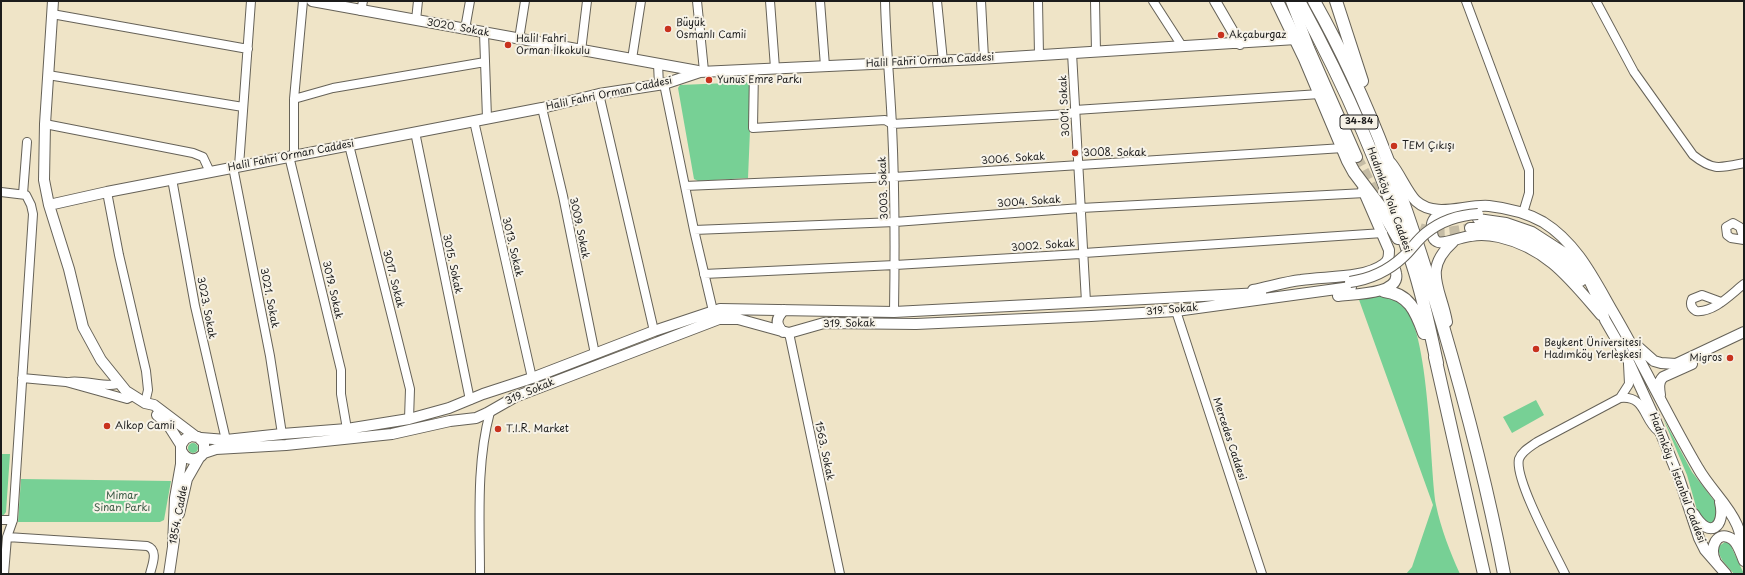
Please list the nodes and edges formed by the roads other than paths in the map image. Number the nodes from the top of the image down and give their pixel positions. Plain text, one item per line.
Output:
1 (53, 1) edge
2 (251, 1) edge
3 (303, 1) edge
4 (312, 1) edge
5 (418, 1) edge
6 (470, 1) edge
7 (525, 1) edge
8 (588, 1) edge
9 (641, 1) edge
10 (697, 1) edge
11 (770, 1) edge
12 (820, 1) edge
13 (885, 1) edge
14 (937, 1) edge
15 (981, 1) edge
16 (1038, 1) edge
17 (1095, 1) edge
18 (1153, 1) edge
19 (1215, 1) edge
20 (1277, 1) edge
21 (1291, 1) edge
22 (1299, 1) edge
23 (1314, 1) edge
24 (1336, 1) edge
25 (1466, 1) edge
26 (1596, 1) edge
27 (362, 6) edge
28 (52, 14) junction
29 (416, 20) junction
30 (465, 29) junction
31 (484, 33) junction
32 (519, 39) junction
33 (1296, 39) junction
34 (1240, 44) junction
35 (1182, 46) junction
36 (248, 49) junction
37 (581, 50) junction
38 (1096, 52) junction
39 (1072, 53) junction
40 (1039, 55) junction
41 (984, 58) junction
42 (632, 59) junction
43 (943, 61) junction
44 (485, 62) junction
45 (887, 63) junction
46 (658, 64) junction
47 (825, 66) junction
48 (775, 68) junction
49 (754, 69) junction
50 (702, 71) junction
51 (48, 75) junction
52 (662, 84) junction
53 (599, 94) junction
54 (1320, 94) junction
55 (294, 99) junction
56 (244, 107) junction
57 (542, 108) junction
58 (1076, 110) junction
59 (1370, 115) junction
60 (487, 118) junction
61 (474, 121) junction
62 (45, 124) junction
63 (892, 124) junction
64 (415, 132) junction
65 (27, 142) dead end
66 (350, 145) junction
67 (1343, 148) junction
68 (292, 156) junction
69 (1357, 157) tunnel mouth
70 (1388, 159) junction
71 (1744, 163) edge
72 (1078, 164) junction
73 (236, 167) junction
74 (210, 172) junction
75 (1354, 172) junction
76 (894, 177) junction
77 (172, 179) junction
78 (685, 186) junction
79 (1, 192) edge
80 (107, 192) junction
81 (1365, 193) junction
82 (24, 194) junction
83 (50, 205) junction
84 (1081, 208) junction
85 (1447, 209) junction
86 (1523, 213) junction
87 (1478, 217) junction
88 (895, 222) junction
89 (1470, 228) tunnel mouth
90 (694, 230) junction
91 (1383, 233) junction
92 (1456, 239) junction
93 (1407, 247) junction
94 (1084, 252) junction
95 (1583, 260) junction
96 (1385, 263) junction
97 (895, 265) junction
98 (704, 274) junction
99 (1744, 284) edge
100 (1350, 285) junction
101 (1384, 291) junction
102 (1229, 295) junction
103 (1086, 302) junction
104 (1243, 302) junction
105 (1721, 302) dead end
106 (784, 310) junction
107 (798, 310) junction
108 (713, 311) junction
109 (1176, 311) junction
110 (894, 312) junction
111 (1605, 320) junction
112 (801, 330) junction
113 (654, 331) junction
114 (786, 332) junction
115 (1744, 332) edge
116 (1629, 338) junction
117 (1744, 340) edge
118 (1449, 347) junction
119 (595, 354) junction
120 (1628, 360) junction
121 (1437, 363) junction
122 (1665, 364) junction
123 (1667, 375) junction
124 (22, 378) junction
125 (532, 378) junction
126 (119, 383) junction
127 (99, 387) junction
128 (483, 394) junction
129 (133, 396) junction
130 (1660, 397) junction
131 (1620, 398) junction
132 (470, 400) junction
133 (145, 403) junction
134 (490, 412) junction
135 (474, 418) junction
136 (409, 419) junction
137 (347, 429) junction
138 (485, 431) junction
139 (1661, 433) junction
140 (282, 434) junction
141 (198, 437) junction
142 (226, 440) junction
143 (181, 448) junction
144 (201, 456) junction
145 (1719, 498) junction
146 (1687, 502) junction
147 (1, 520) edge
148 (13, 520) junction
149 (7, 536) junction
150 (173, 545) junction
151 (1744, 552) edge
152 (1744, 561) edge
153 (1717, 564) junction
154 (4, 574) edge
155 (150, 574) edge
156 (169, 574) edge
157 (480, 574) edge
158 (840, 574) edge
159 (1262, 574) edge
160 (1484, 574) edge
161 (1504, 574) edge
162 (1565, 574) edge
163 (1726, 574) edge

1 - 28 main road
2 - 36 street, 3021. Sokak
3 - 55 street, 3019. Sokak
4 - 27 main road, 3020. Sokak
5 - 29 street
6 - 30 street
7 - 32 street
8 - 37 street
9 - 42 street
10 - 50 street
11 - 48 street
12 - 47 street
13 - 45 street, 3003. Sokak
14 - 43 street
15 - 41 street
16 - 40 street
17 - 38 street
18 - 35 street
19 - 34 main road
20 - 33 highway
21 - 69 main road
22 - 93 highway, Hadımköy Yolu Caddesi / 34-84
23 - 59 highway, Hadımköy Yolu Caddesi / 34-84
24 - 59 highway
25 - 86 street
26 - 71 street
27 - 29 main road, 3020. Sokak
28 - 36 street
28 - 51 main road
29 - 30 main road, 3020. Sokak
30 - 31 main road, 3020. Sokak
31 - 32 main road, 3020. Sokak
31 - 44 street
32 - 37 main road, 3020. Sokak
33 - 34 main road, Halil Fahri Orman Caddesi
33 - 54 highway
34 - 35 main road, Halil Fahri Orman Caddesi
35 - 38 main road, Halil Fahri Orman Caddesi
36 - 56 street, 3021. Sokak
37 - 42 main road, 3020. Sokak
38 - 39 main road, Halil Fahri Orman Caddesi
39 - 40 main road, Halil Fahri Orman Caddesi
39 - 58 street, 3001. Sokak
40 - 41 main road, Halil Fahri Orman Caddesi
41 - 43 main road, Halil Fahri Orman Caddesi
42 - 46 main road, 3020. Sokak
43 - 45 main road, Halil Fahri Orman Caddesi
44 - 55 street
44 - 60 street
45 - 47 main road, Halil Fahri Orman Caddesi
45 - 63 street, 3003. Sokak
46 - 50 main road, 3020. Sokak
46 - 52 street
47 - 48 main road, Halil Fahri Orman Caddesi
48 - 49 main road, Halil Fahri Orman Caddesi
49 - 50 main road, Halil Fahri Orman Caddesi
49 - 63 street
50 - 52 main road, Halil Fahri Orman Caddesi
51 - 56 street
51 - 62 main road
52 - 53 main road, Halil Fahri Orman Caddesi
52 - 78 street
53 - 57 main road, Halil Fahri Orman Caddesi
53 - 113 street
54 - 58 street
54 - 67 highway
55 - 68 street, 3019. Sokak
56 - 73 street, 3021. Sokak
57 - 60 main road, Halil Fahri Orman Caddesi
57 - 119 street, 3009. Sokak
58 - 63 street
58 - 72 street, 3001. Sokak
59 - 70 highway, Hadımköy Yolu Caddesi / 34-84
60 - 61 main road, Halil Fahri Orman Caddesi
61 - 64 main road, Halil Fahri Orman Caddesi
61 - 125 street, 3013. Sokak
62 - 74 street
62 - 83 main road
63 - 76 street, 3003. Sokak
64 - 66 main road, Halil Fahri Orman Caddesi
64 - 132 street, 3015. Sokak
65 - 82 street
66 - 68 main road, Halil Fahri Orman Caddesi
66 - 136 street, 3017. Sokak
67 - 72 street, 3006. Sokak
67 - 75 highway
68 - 73 main road, Halil Fahri Orman Caddesi
68 - 137 street, 3019. Sokak
70 - 85 main road
70 - 118 highway, Hadımköy Yolu Caddesi / 34-84
72 - 76 street, 3006. Sokak
72 - 84 street, 3001. Sokak
73 - 74 main road, Halil Fahri Orman Caddesi
73 - 140 street, 3021. Sokak
74 - 77 main road, Halil Fahri Orman Caddesi
75 - 81 main road
75 - 93 highway
76 - 78 street, 3006. Sokak
76 - 88 street, 3003. Sokak
77 - 80 main road, Halil Fahri Orman Caddesi
77 - 142 street, 3023. Sokak
78 - 90 street
79 - 82 street
80 - 83 main road, Halil Fahri Orman Caddesi
80 - 133 street
81 - 84 street, 3004. Sokak
81 - 91 main road
82 - 124 street
83 - 126 main road
84 - 88 street, 3004. Sokak
84 - 94 street, 3001. Sokak
85 - 86 main road
85 - 92 main road
86 - 95 main road
87 - 95 main road, Hadımköy - İstanbul Caddesi
87 - 100 main road
87 - 111 main road, Hadımköy - İstanbul Caddesi
88 - 90 street, 3004. Sokak
88 - 97 street, 3003. Sokak
89 - 111 main road
90 - 98 street
91 - 94 street, 3002. Sokak
91 - 96 main road
92 - 111 main road
92 - 118 main road
93 - 121 highway, Hadımköy Yolu Caddesi / 34-84
94 - 97 street, 3002. Sokak
94 - 103 street, 3001. Sokak
95 - 116 main road, Hadımköy - İstanbul Caddesi
96 - 101 main road
96 - 102 main road
97 - 98 street, 3002. Sokak
97 - 110 street, 3003. Sokak
98 - 108 street
99 - 105 street
100 - 102 main road, 319. Sokak
100 - 104 main road, 319. Sokak
101 - 104 main road
101 - 121 highway
102 - 103 main road, 319. Sokak
103 - 110 main road, 319. Sokak
104 - 109 main road, 319. Sokak
106 - 107 main road, 319. Sokak
106 - 108 main road, 319. Sokak
106 - 114 main road
107 - 110 main road, 319. Sokak
107 - 112 main road
108 - 113 main road, 319. Sokak
109 - 112 main road, 319. Sokak
109 - 159 street, Mercedes Caddesi
111 - 120 main road, Hadımköy - İstanbul Caddesi
112 - 114 main road, 319. Sokak
113 - 119 main road, 319. Sokak
114 - 134 main road, 319. Sokak
114 - 158 street, 1563. Sokak
115 - 122 main road
116 - 122 main road
116 - 130 main road, Hadımköy - İstanbul Caddesi
117 - 123 main road
118 - 161 highway, Hadımköy Yolu Caddesi
119 - 125 main road, 319. Sokak
120 - 131 street
120 - 139 main road, Hadımköy - İstanbul Caddesi
121 - 160 highway
122 - 123 main road
123 - 130 main road
124 - 127 street
124 - 148 street
125 - 128 main road, 319. Sokak
126 - 127 street
126 - 129 main road
127 - 129 street
128 - 132 main road, 319. Sokak
128 - 134 main road
129 - 133 main road
130 - 145 main road, Hadımköy - İstanbul Caddesi
131 - 139 street
131 - 162 street
132 - 135 main road
132 - 136 main road, 319. Sokak
133 - 141 main road
133 - 143 main road
134 - 135 main road, 319. Sokak
134 - 138 street
135 - 138 street
135 - 144 main road, 319. Sokak
136 - 137 main road, 319. Sokak
137 - 140 main road, 319. Sokak
138 - 157 street
139 - 146 main road, Hadımköy - İstanbul Caddesi
140 - 142 main road, 319. Sokak
141 - 142 main road, 319. Sokak
141 - 143 main road
141 - 144 main road
143 - 144 main road
143 - 150 main road
144 - 150 main road, 1854. Cadde
145 - 146 main road
145 - 151 main road, Hadımköy - İstanbul Caddesi
146 - 153 main road, Hadımköy - İstanbul Caddesi
147 - 148 street
148 - 149 street
149 - 154 street
149 - 155 street
150 - 156 main road, 1854. Cadde
152 - 153 main road
153 - 163 main road, Hadımköy - İstanbul Caddesi

